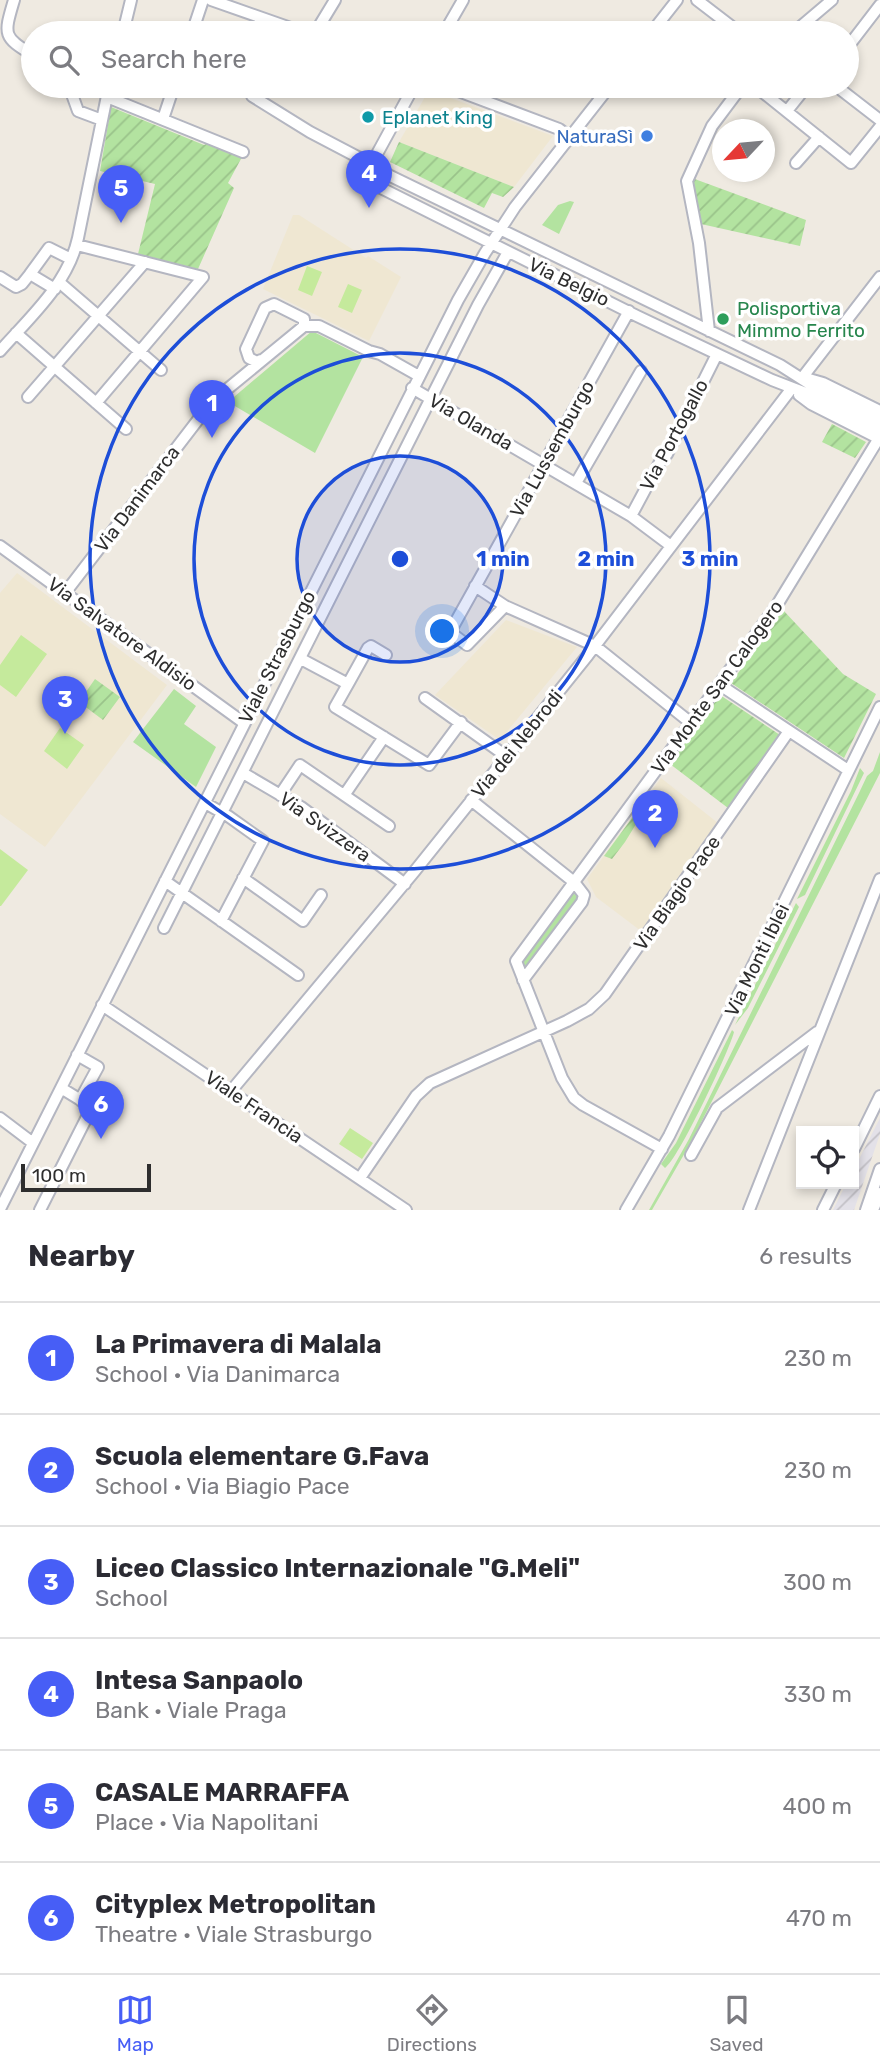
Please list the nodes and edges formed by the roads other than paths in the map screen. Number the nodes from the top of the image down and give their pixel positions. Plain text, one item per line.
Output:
1 (14, 0) edge
2 (131, 0) edge
3 (203, 0) edge
4 (211, 0) edge
5 (335, 0) edge
6 (463, 0) edge
7 (677, 0) edge
8 (697, 0) edge
9 (832, 0) edge
10 (880, 5) edge
11 (876, 18) edge
12 (126, 21) edge
13 (195, 21) edge
14 (271, 21) edge
15 (322, 21) edge
16 (451, 21) edge
17 (660, 21) edge
18 (724, 21) edge
19 (807, 21) edge
20 (859, 36) edge
21 (21, 48) edge
22 (73, 98) edge
23 (107, 98) edge
24 (120, 98) edge
25 (170, 98) edge
26 (255, 98) edge
27 (407, 98) edge
28 (477, 98) edge
29 (601, 98) edge
30 (733, 98) edge
31 (770, 98) edge
32 (797, 98) edge
33 (852, 98) edge
34 (787, 111) junction
35 (163, 119) junction
36 (102, 120) junction
37 (880, 120) edge
38 (880, 127) edge
39 (570, 137) junction
40 (818, 137) junction
41 (243, 152) dead end
42 (796, 163) dead end
43 (371, 164) junction
44 (500, 229) junction
45 (491, 243) junction
46 (77, 245) junction
47 (508, 252) junction
48 (71, 259) junction
49 (145, 262) junction
50 (30, 274) junction
51 (880, 276) edge
52 (0, 277) edge
53 (57, 286) junction
54 (655, 305) junction
55 (629, 312) junction
56 (99, 317) junction
57 (680, 318) junction
58 (647, 320) junction
59 (304, 326) junction
60 (709, 331) junction
61 (16, 333) junction
62 (673, 333) junction
63 (0, 351) edge
64 (139, 351) junction
65 (717, 354) junction
66 (261, 360) junction
67 (55, 367) junction
68 (161, 370) dead end
69 (641, 371) dead end
70 (419, 376) junction
71 (802, 378) junction
72 (412, 388) junction
73 (792, 388) junction
74 (817, 393) junction
75 (29, 397) dead end
76 (431, 398) junction
77 (96, 403) junction
78 (880, 411) edge
79 (880, 420) edge
80 (126, 429) dead end
81 (880, 429) edge
82 (880, 439) edge
83 (544, 464) junction
84 (576, 483) junction
85 (631, 516) junction
86 (341, 530) junction
87 (360, 540) junction
88 (0, 546) edge
89 (671, 546) junction
90 (475, 586) junction
91 (65, 593) junction
92 (505, 606) junction
93 (595, 646) junction
94 (386, 654) dead end
95 (301, 659) junction
96 (348, 684) junction
97 (719, 685) junction
98 (425, 698) dead end
99 (880, 707) edge
100 (460, 722) junction
101 (244, 723) junction
102 (691, 723) junction
103 (789, 731) junction
104 (384, 737) junction
105 (506, 756) junction
106 (849, 771) junction
107 (243, 773) junction
108 (345, 794) junction
109 (280, 795) junction
110 (471, 800) junction
111 (205, 803) junction
112 (223, 812) junction
113 (389, 826) dead end
114 (243, 878) junction
115 (880, 879) edge
116 (165, 881) junction
117 (574, 882) junction
118 (405, 884) junction
119 (182, 893) junction
120 (321, 895) dead end
121 (221, 920) junction
122 (164, 928) dead end
123 (298, 975) dead end
124 (523, 980) junction
125 (102, 1005) junction
126 (820, 1030) junction
127 (544, 1032) junction
128 (77, 1055) junction
129 (61, 1088) junction
130 (231, 1091) junction
131 (880, 1096) edge
132 (77, 1098) junction
133 (0, 1118) edge
134 (859, 1139) edge
135 (33, 1143) junction
136 (662, 1149) junction
137 (691, 1155) dead end
138 (880, 1169) edge
139 (360, 1178) junction
140 (833, 1189) edge
141 (880, 1193) edge
142 (0, 1209) edge
143 (40, 1210) edge
144 (406, 1210) edge
145 (626, 1210) edge
146 (749, 1210) edge
147 (822, 1210) edge
148 (866, 1210) edge
149 (873, 1210) edge

1 - 21 street
2 - 12 street
3 - 13 street
4 - 14 street
5 - 15 street
6 - 16 street
7 - 17 street
8 - 18 street
9 - 19 street
10 - 11 street
11 - 20 street
22 - 36 street
23 - 36 street
24 - 35 street
25 - 35 street
26 - 43 street, Via Belgio
27 - 43 street
28 - 39 street
29 - 39 street, Viale Strasburgo
30 - 60 street
31 - 34 street
32 - 34 street
33 - 37 street
34 - 40 street
35 - 41 street
36 - 46 street
38 - 40 street
39 - 44 street, Viale Strasburgo
40 - 42 street
43 - 44 street, Via Belgio
43 - 45 street, Via Belgio
44 - 45 street, Viale Strasburgo
44 - 47 street
44 - 54 street, Via Belgio
45 - 47 street, Via Belgio
45 - 70 street, Viale Strasburgo
46 - 48 street
46 - 49 street
47 - 55 street, Via Belgio
47 - 76 street, Viale Strasburgo
48 - 50 street
48 - 53 street
49 - 56 street
49 - 64 street
50 - 52 street
50 - 53 street
51 - 71 street
53 - 56 street
53 - 61 street
54 - 57 street, Via Belgio
54 - 58 street
55 - 58 street, Via Belgio
55 - 83 street, Via Lussemburgo
56 - 64 street
56 - 67 street
57 - 60 street, Via Belgio
57 - 62 street
58 - 62 street, Via Belgio
59 - 66 street, Via Danimarca
59 - 66 street
59 - 70 street
60 - 71 street, Via Belgio
61 - 63 street
61 - 67 street
62 - 65 street, Via Belgio
64 - 68 street
64 - 77 street
65 - 73 street, Via Belgio
65 - 85 street, Via Portogallo
66 - 91 street, Via Danimarca
67 - 75 street
67 - 77 street
69 - 84 street
70 - 72 street, Viale Strasburgo
71 - 74 street, Via Belgio
71 - 78 street, Via Belgio
72 - 76 street, Via Olanda
72 - 86 street, Viale Strasburgo
73 - 74 street, Via Belgio
73 - 82 street, Via Belgio
73 - 89 street, Via dei Nebrodi
74 - 79 street, Via Belgio
74 - 81 street, Via Belgio
76 - 83 street, Via Olanda
76 - 87 street, Viale Strasburgo
77 - 80 street
82 - 97 street, Via Monte San Calogero
83 - 84 street, Via Olanda
83 - 90 street, Via Lussemburgo
84 - 85 street, Via Olanda
85 - 89 street, Via Olanda
86 - 87 street
86 - 101 street, Viale Strasburgo
87 - 95 street, Viale Strasburgo
88 - 91 street, Via Salvatore Aldisio
89 - 93 street, Via dei Nebrodi
90 - 92 street
90 - 92 street, Via Lussemburgo
91 - 101 street, Via Salvatore Aldisio
92 - 93 street
93 - 102 street
93 - 105 street, Via dei Nebrodi
94 - 96 street
95 - 96 street
95 - 107 street, Viale Strasburgo
96 - 104 street
97 - 102 street, Via Monte San Calogero
97 - 103 street
98 - 100 street
99 - 106 street, Via Monti Iblei
100 - 104 street
100 - 105 street
101 - 111 street, Viale Strasburgo
102 - 117 street, Via Monte San Calogero
103 - 106 street
103 - 127 street, Via Biagio Pace
104 - 108 street
105 - 110 street, Via dei Nebrodi
106 - 136 street, Via Monti Iblei
107 - 109 street, Via Svizzera
107 - 112 street, Viale Strasburgo
108 - 109 street
108 - 113 street
109 - 118 street, Via Svizzera
110 - 117 street
110 - 118 street, Via dei Nebrodi
111 - 112 street
111 - 116 street, Viale Strasburgo
112 - 114 street
112 - 119 street, Viale Strasburgo
114 - 120 street
114 - 121 street
115 - 126 street
116 - 119 street
116 - 125 street, Viale Strasburgo
117 - 124 street, Via Monte San Calogero
117 - 124 street
118 - 130 street, Via dei Nebrodi
119 - 121 street
119 - 122 street, Viale Strasburgo
121 - 123 street
124 - 127 street, Via Monte San Calogero
125 - 128 street, Viale Strasburgo
125 - 130 street, Viale Francia
126 - 137 street
126 - 146 street
127 - 136 street, Via Monte San Calogero
127 - 139 street, Via Biagio Pace
128 - 129 street, Viale Strasburgo
128 - 132 street
129 - 132 street
129 - 135 street, Viale Strasburgo
130 - 139 street, Viale Francia
131 - 134 street
132 - 143 street
133 - 135 street
135 - 142 street, Viale Strasburgo
136 - 145 street, Via Monti Iblei
138 - 148 street
139 - 144 street, Viale Francia
140 - 147 street
141 - 149 street

